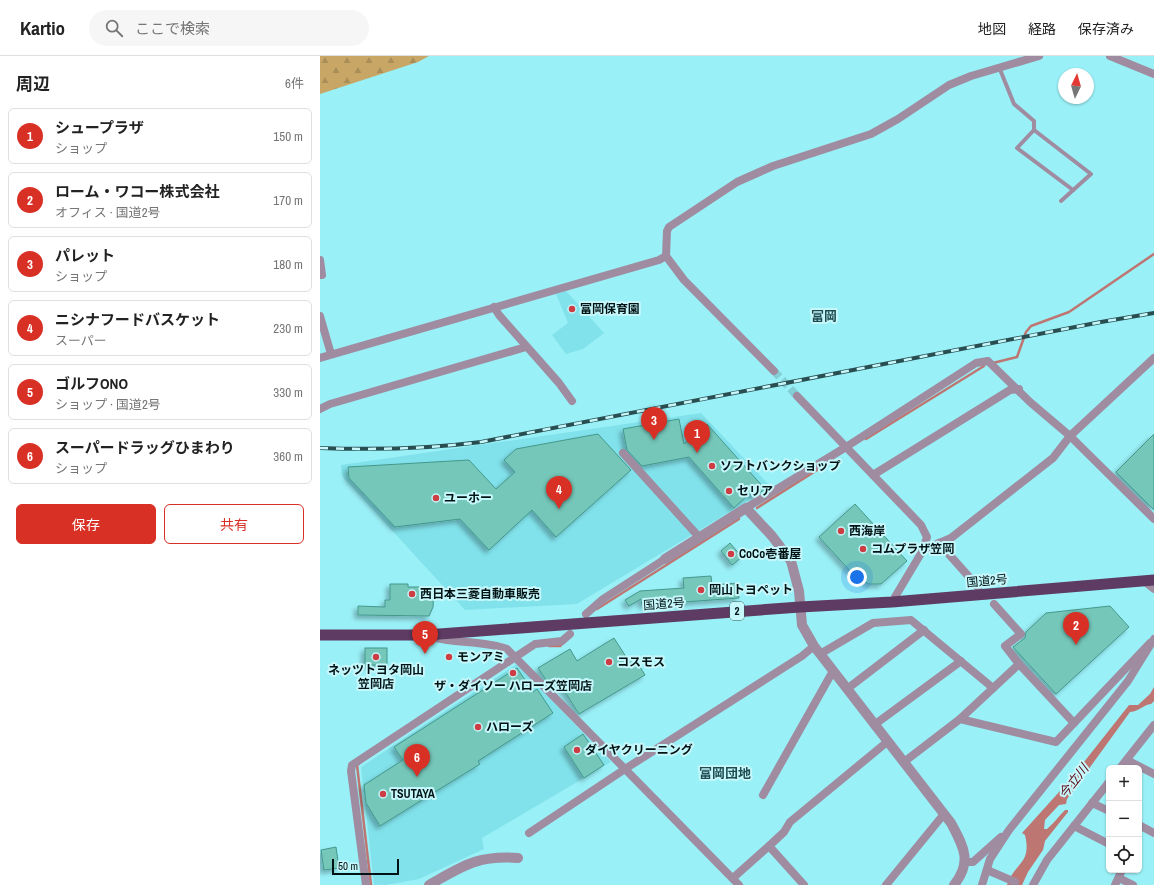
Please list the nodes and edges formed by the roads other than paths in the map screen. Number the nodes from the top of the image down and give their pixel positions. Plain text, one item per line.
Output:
1 (1039, 56) edge
2 (1110, 56) edge
3 (999, 67) junction
4 (1154, 74) edge
5 (1034, 130) junction
6 (1073, 190) junction
7 (1061, 201) dead end
8 (666, 256) junction
9 (320, 260) edge
10 (320, 276) edge
11 (494, 307) junction
12 (320, 316) edge
13 (526, 347) junction
14 (331, 354) junction
15 (320, 358) edge
16 (1154, 358) edge
17 (774, 371) tunnel mouth
18 (1019, 389) junction
19 (797, 396) tunnel mouth
20 (572, 401) dead end
21 (320, 409) edge
22 (1070, 436) junction
23 (848, 450) junction
24 (623, 453) dead end
25 (873, 475) junction
26 (746, 508) junction
27 (1154, 519) edge
28 (699, 537) junction
29 (939, 544) junction
30 (923, 550) junction
31 (665, 559) joint
32 (1149, 581) edge
33 (978, 587) dead end
34 (1154, 589) edge
35 (892, 602) junction
36 (994, 604) dead end
37 (800, 607) junction
38 (586, 614) dead end
39 (924, 630) junction
40 (570, 634) dead end
41 (320, 635) edge
42 (426, 635) junction
43 (1152, 641) edge
44 (817, 650) junction
45 (517, 659) junction
46 (961, 661) junction
47 (1019, 664) junction
48 (833, 671) junction
49 (993, 688) junction
50 (847, 689) junction
51 (960, 719) junction
52 (1074, 723) junction
53 (874, 725) junction
54 (1154, 725) edge
55 (887, 742) junction
56 (1127, 760) junction
57 (904, 762) junction
58 (1123, 765) edge
59 (625, 769) junction
60 (1154, 774) edge
61 (1106, 786) edge
62 (763, 795) dead end
63 (1092, 803) junction
64 (1106, 810) edge
65 (944, 814) junction
66 (1074, 826) junction
67 (1142, 827) edge
68 (1009, 830) junction
69 (529, 833) dead end
70 (1154, 833) edge
71 (1106, 842) edge
72 (769, 846) junction
73 (518, 858) dead end
74 (965, 862) junction
75 (989, 871) junction
76 (733, 878) junction
77 (1117, 881) edge
78 (1015, 882) dead end
79 (366, 885) edge
80 (429, 885) edge
81 (739, 885) edge
82 (804, 885) edge
83 (886, 885) edge
84 (954, 885) edge
85 (982, 885) edge
86 (1032, 885) edge
87 (1133, 885) edge

1 - 3 street
2 - 4 street
3 - 5 lane
3 - 8 street
5 - 6 lane
5 - 6 lane
6 - 7 lane
8 - 11 street
8 - 17 street
9 - 10 street
11 - 13 street
11 - 14 street
12 - 14 street
13 - 20 street
13 - 21 street
14 - 15 street
16 - 22 street
18 - 22 street
18 - 23 street
18 - 25 street
19 - 23 street
22 - 27 street
22 - 29 street
23 - 25 street
23 - 26 street
24 - 28 street
25 - 30 street
26 - 28 street
26 - 37 street
28 - 31 street
29 - 30 street
29 - 33 street
30 - 35 street
31 - 38 street
32 - 34 street
32 - 35 highway, 国道2号 / 2
35 - 37 highway, 国道2号 / 2
36 - 47 street
37 - 42 highway, 国道2号 / 2
37 - 44 street
39 - 44 street
39 - 46 street
39 - 50 street
40 - 45 street
41 - 42 highway, 国道2号 / 2
42 - 45 street
43 - 52 street
43 - 68 street
44 - 48 street
44 - 59 street
45 - 59 street
45 - 79 street
46 - 49 street
46 - 53 street
47 - 49 street
47 - 52 street
48 - 50 street
48 - 62 street
49 - 51 street
50 - 53 street
51 - 52 street
51 - 57 street
53 - 55 street
54 - 56 street
55 - 57 street
55 - 72 street
56 - 58 street
56 - 60 street
57 - 65 street
59 - 69 street
59 - 76 street
61 - 63 street
63 - 64 street
63 - 66 street
65 - 74 street
65 - 83 street
66 - 71 street
66 - 86 street
67 - 70 street
68 - 74 street
68 - 75 street
72 - 76 street
72 - 82 street
73 - 80 street
74 - 84 street
75 - 78 street
75 - 85 street
76 - 81 street
77 - 87 street

